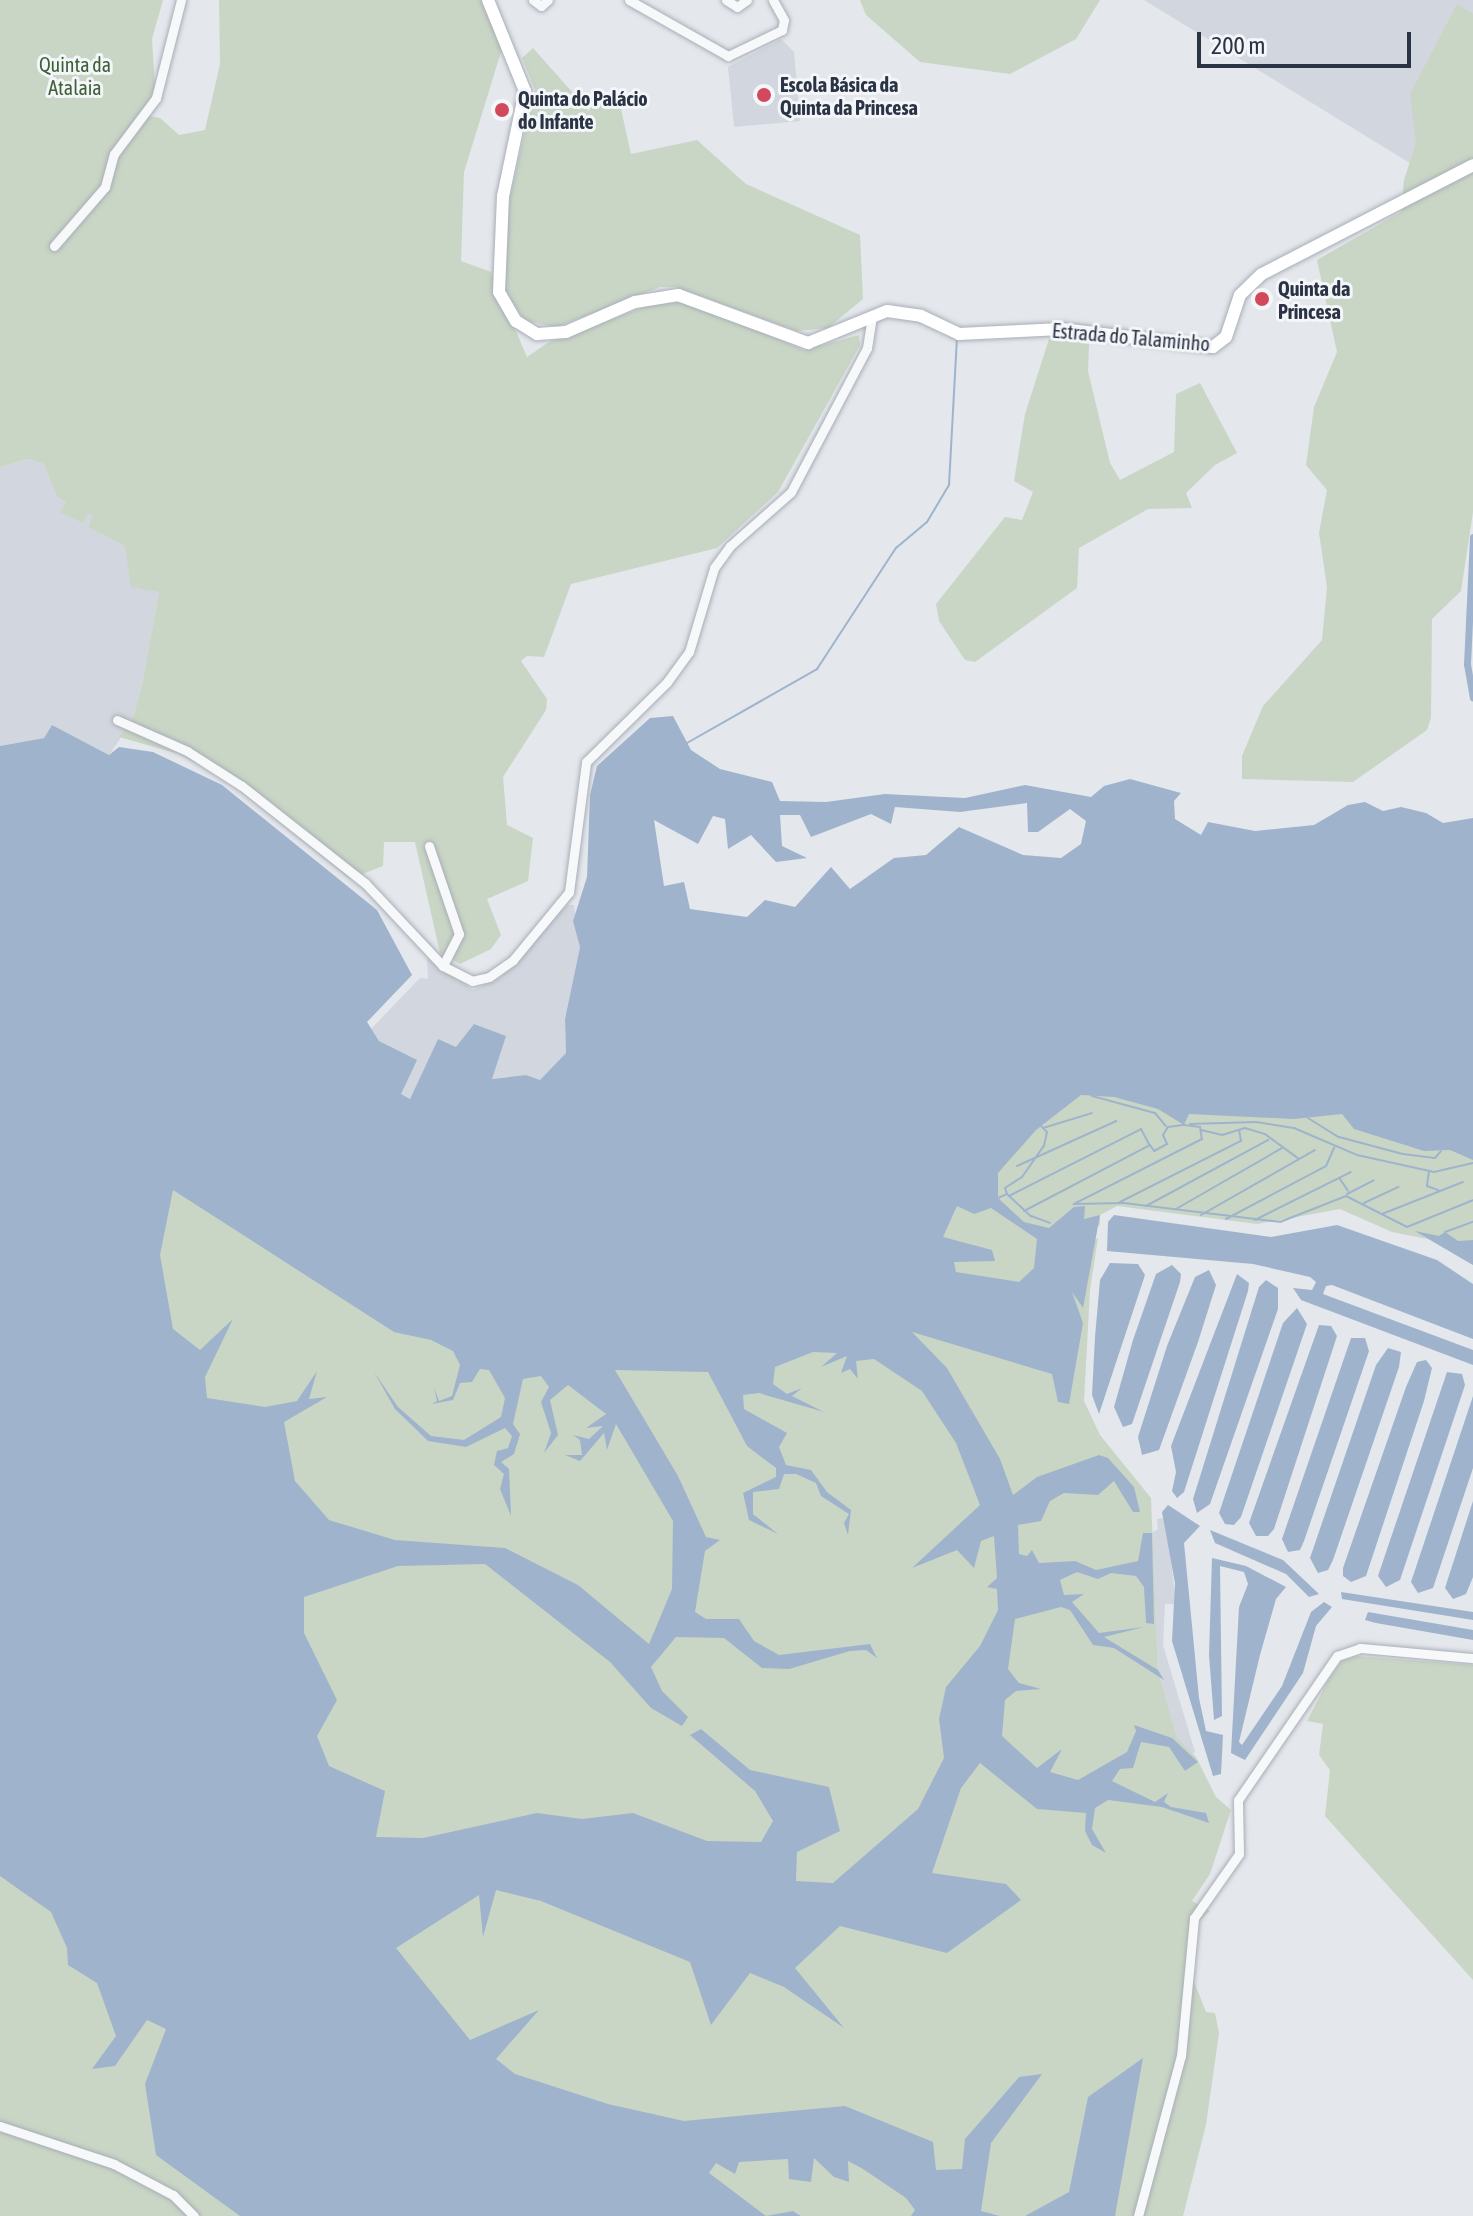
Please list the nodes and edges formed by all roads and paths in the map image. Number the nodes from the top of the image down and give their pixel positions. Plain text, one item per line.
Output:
1 (181, 0) edge
2 (488, 0) edge
3 (533, 0) edge
4 (548, 0) edge
5 (629, 0) edge
6 (726, 0) edge
7 (747, 0) edge
8 (773, 0) edge
9 (1473, 165) edge
10 (54, 246) dead end
11 (872, 316) junction
12 (117, 720) dead end
13 (429, 846) dead end
14 (443, 966) junction
15 (1473, 1658) edge
16 (0, 2126) edge
17 (194, 2216) edge
18 (1138, 2216) edge

1 - 10 street
2 - 11 main road, Estrada do Talaminho
3 - 4 street
5 - 8 street
6 - 7 street
9 - 11 main road, Estrada do Talaminho
11 - 14 street
12 - 14 street
13 - 14 street
15 - 18 street
16 - 17 street

